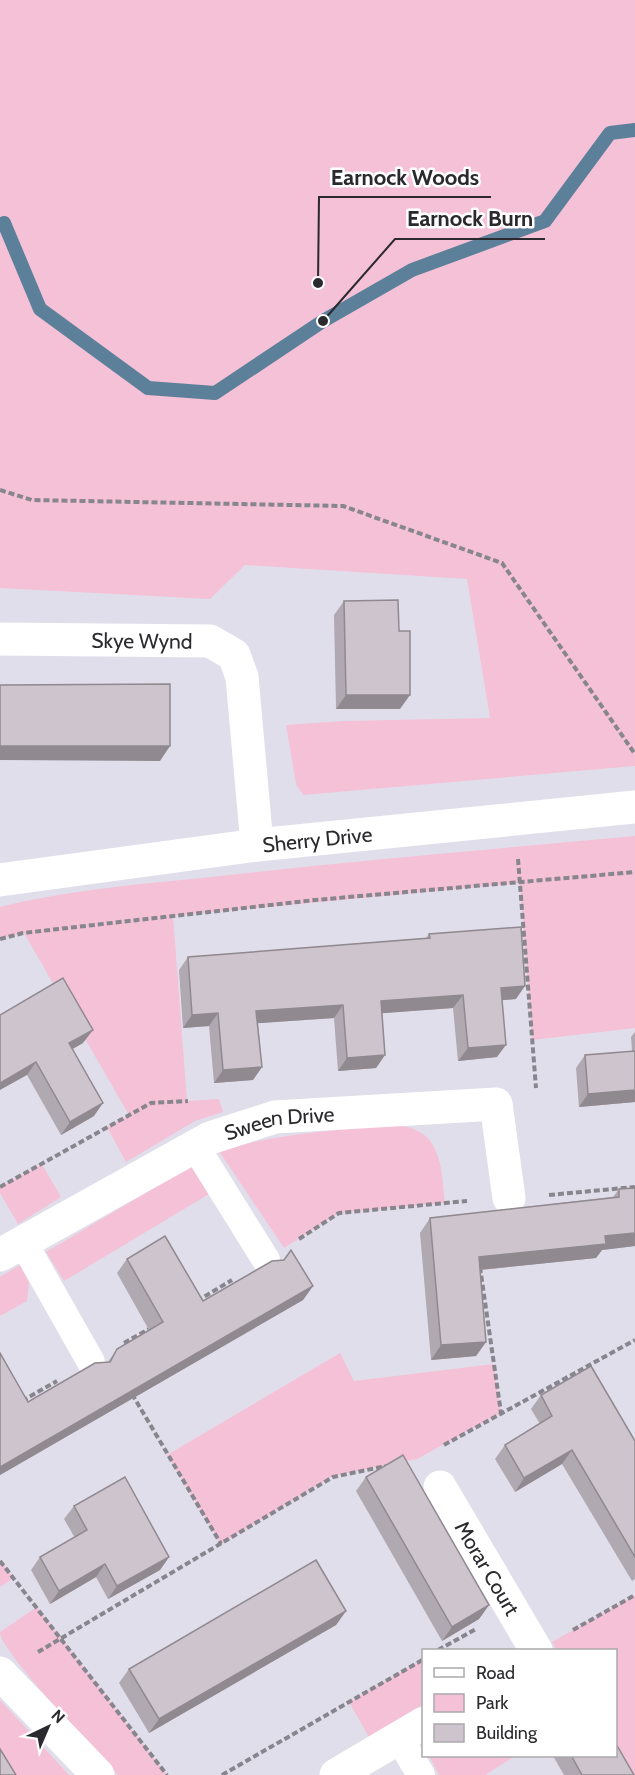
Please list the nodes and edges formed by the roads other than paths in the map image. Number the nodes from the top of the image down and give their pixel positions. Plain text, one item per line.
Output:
1 (0, 639) edge
2 (635, 807) edge
3 (257, 844) junction
4 (0, 880) edge
5 (195, 1146) junction
6 (509, 1198) road end
7 (12, 1249) edge
8 (266, 1260) road end
9 (91, 1362) edge
10 (440, 1487) road end
11 (535, 1649) edge
12 (1, 1674) edge
13 (411, 1730) edge
14 (99, 1775) edge
15 (336, 1775) edge
16 (421, 1775) edge

1 - 3 street, Skye Wynd
2 - 3 street, Sherry Drive
3 - 4 street, Sherry Drive
5 - 6 street, Sween Drive
5 - 7 street, Sween Drive
5 - 8 lane
7 - 9 lane
10 - 11 street, Morar Court
12 - 14 street
13 - 15 street
13 - 16 lane

